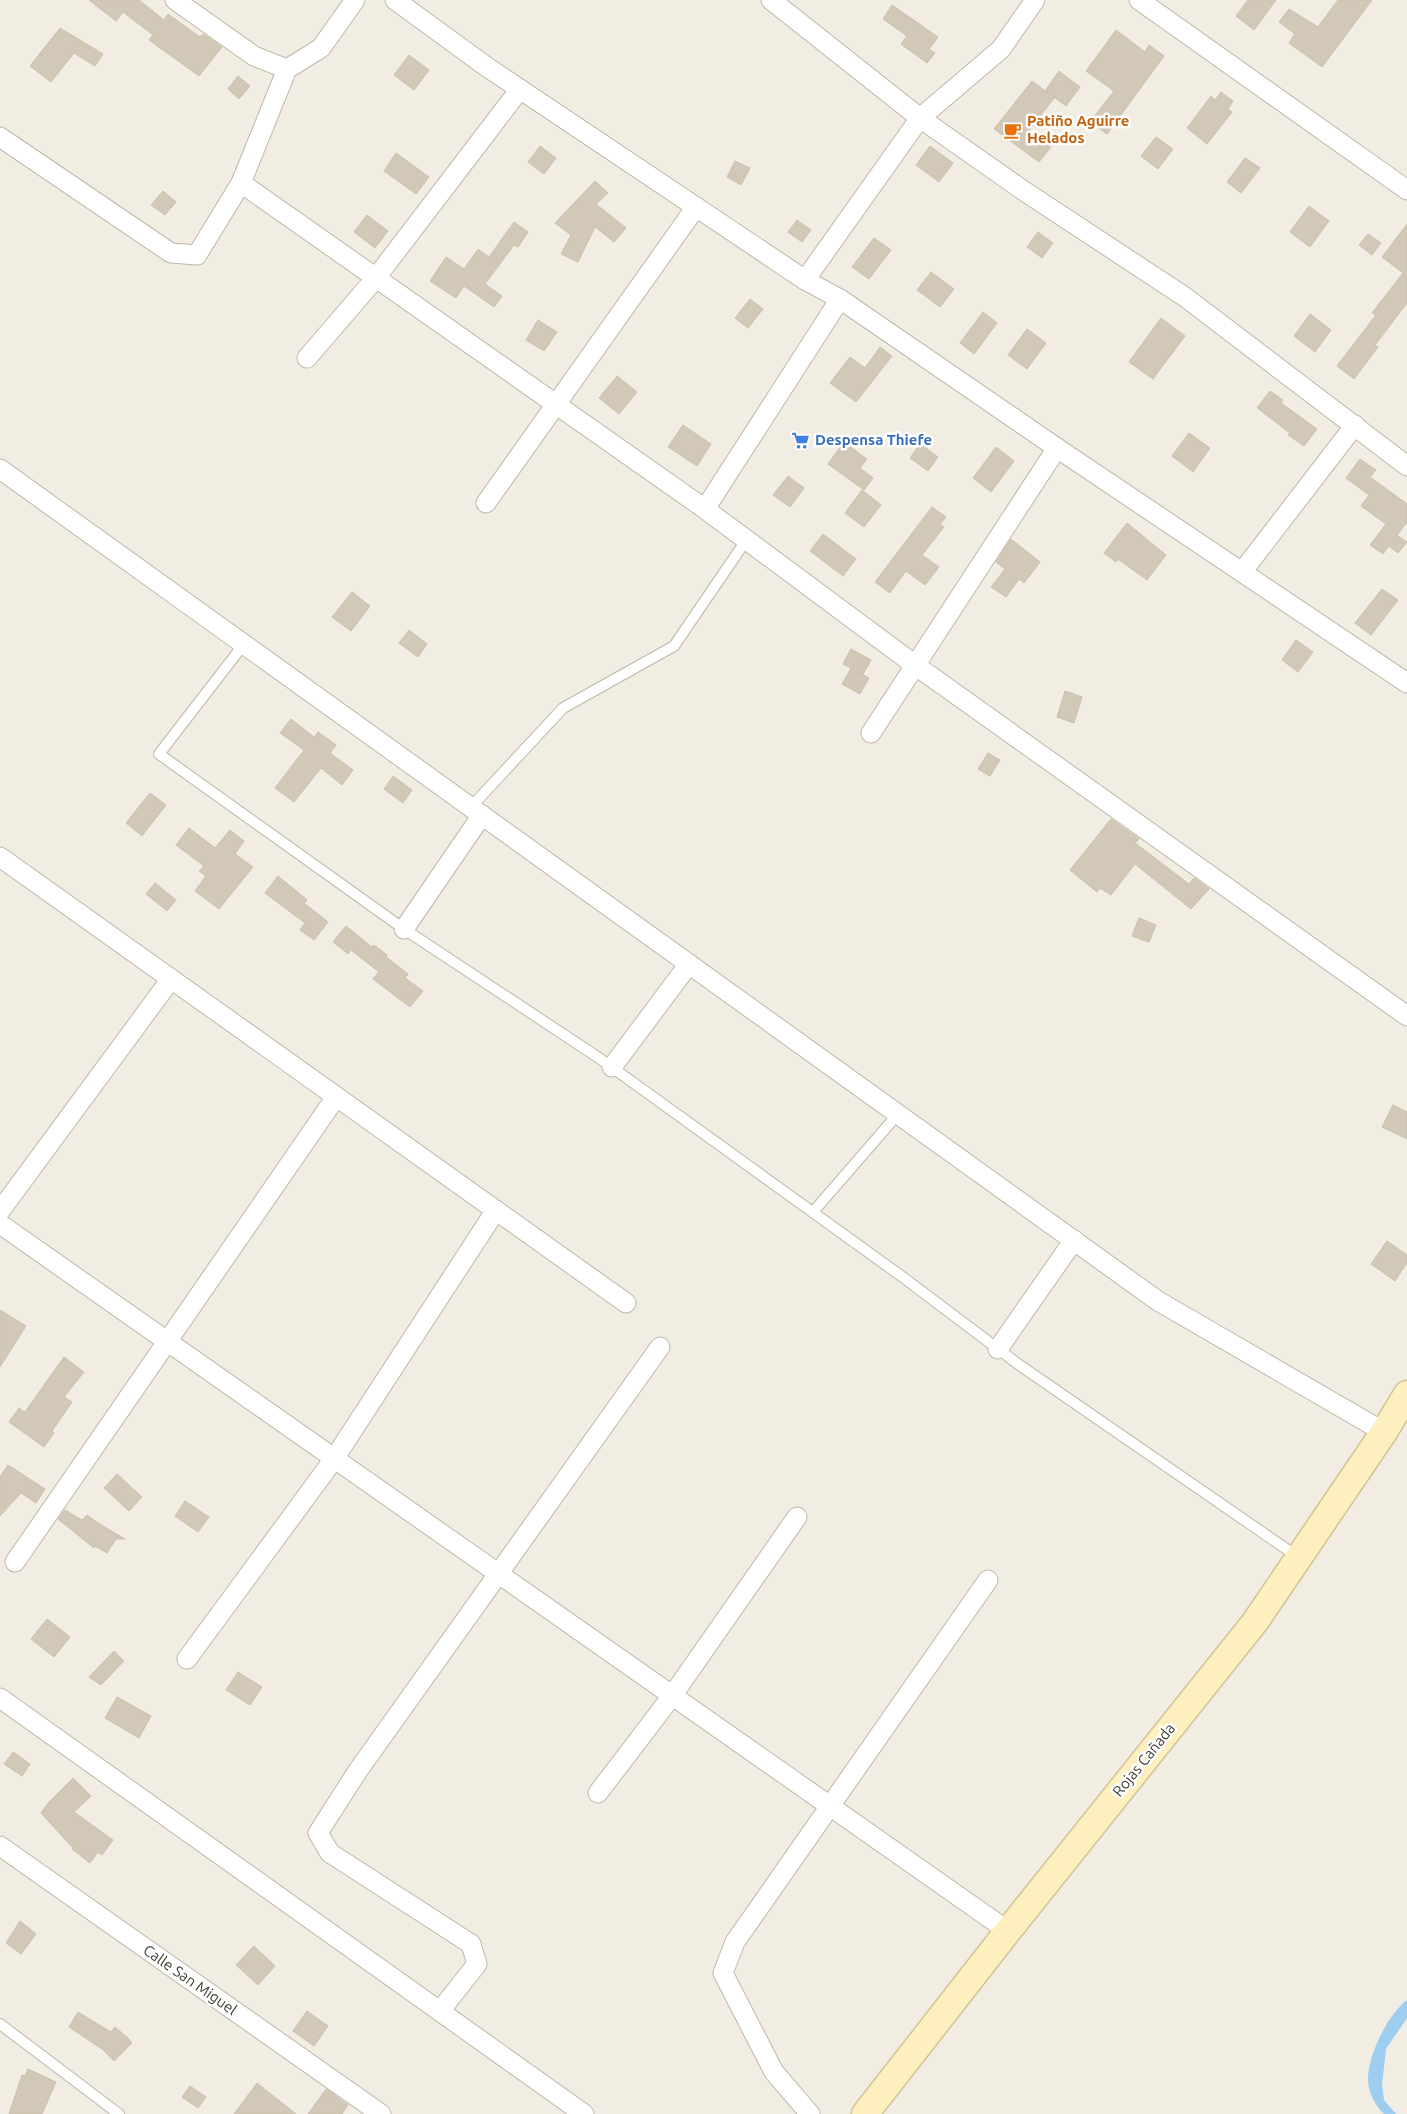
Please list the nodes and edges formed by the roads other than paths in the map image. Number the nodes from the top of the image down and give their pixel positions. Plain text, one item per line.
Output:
1 (175, 0) edge
2 (355, 0) edge
3 (395, 0) edge
4 (771, 0) edge
5 (1035, 0) edge
6 (1139, 0) edge
7 (287, 69) junction
8 (520, 89) junction
9 (920, 118) junction
10 (0, 137) edge
11 (241, 183) junction
12 (1407, 190) edge
13 (696, 207) junction
14 (375, 279) junction
15 (805, 280) junction
16 (840, 299) junction
17 (307, 358) dead end
18 (556, 405) junction
19 (1355, 425) junction
20 (1056, 448) junction
21 (1407, 466) edge
22 (0, 469) edge
23 (486, 503) dead end
24 (705, 509) junction
25 (747, 539) junction
26 (1242, 572) junction
27 (244, 644) junction
28 (915, 665) junction
29 (1407, 683) edge
30 (871, 733) dead end
31 (477, 811) junction
32 (3, 866) edge
33 (404, 929) junction
34 (689, 964) junction
35 (171, 979) junction
36 (1407, 1016) edge
37 (612, 1067) junction
38 (336, 1097) junction
39 (898, 1114) junction
40 (496, 1210) junction
41 (0, 1212) edge
42 (813, 1212) junction
43 (0, 1224) edge
44 (1074, 1240) junction
45 (626, 1303) dead end
46 (166, 1341) junction
47 (660, 1347) dead end
48 (998, 1349) junction
49 (1407, 1394) edge
50 (1384, 1432) junction
51 (334, 1459) junction
52 (797, 1517) dead end
53 (1298, 1558) junction
54 (15, 1562) dead end
55 (498, 1574) junction
56 (988, 1580) dead end
57 (187, 1659) dead end
58 (672, 1696) junction
59 (0, 1698) edge
60 (598, 1793) dead end
61 (830, 1807) junction
62 (0, 1846) edge
63 (1008, 1931) junction
64 (440, 2011) junction
65 (0, 2024) edge
66 (119, 2114) edge
67 (381, 2114) edge
68 (584, 2114) edge
69 (810, 2114) edge
70 (865, 2114) edge

1 - 7 street
2 - 7 street
3 - 8 street
4 - 9 street
5 - 9 street
6 - 12 street
7 - 11 street
8 - 13 street
8 - 14 street
9 - 15 street
9 - 19 street
10 - 11 street
11 - 14 street
13 - 15 street
13 - 18 street
14 - 17 street
14 - 18 street
15 - 16 street
16 - 20 street
16 - 24 street
18 - 23 street
18 - 24 street
19 - 21 street
19 - 26 street
20 - 26 street
20 - 28 street
22 - 27 street
24 - 25 street
25 - 28 street
25 - 31 lane
26 - 29 street
27 - 31 street
27 - 33 lane
28 - 30 street
28 - 36 street
31 - 33 street
31 - 34 street
32 - 35 street
33 - 37 lane
34 - 37 street
34 - 39 street
35 - 38 street
35 - 41 street
37 - 42 lane
38 - 40 street
38 - 46 street
39 - 42 lane
39 - 44 street
40 - 45 street
40 - 51 street
42 - 48 lane
43 - 46 street
44 - 48 street
44 - 50 street
46 - 51 street
46 - 54 street
47 - 55 street
48 - 53 lane
49 - 50 main road, Rojas Cañada
50 - 53 main road, Rojas Cañada
51 - 55 street
51 - 57 street
52 - 58 street
53 - 63 main road, Rojas Cañada
55 - 58 street
55 - 64 street
56 - 61 street
58 - 60 street
58 - 61 street
59 - 64 street
61 - 63 street
61 - 69 street
62 - 67 street, Calle San Miguel
63 - 70 main road, Rojas Cañada
64 - 68 street
65 - 66 lane

